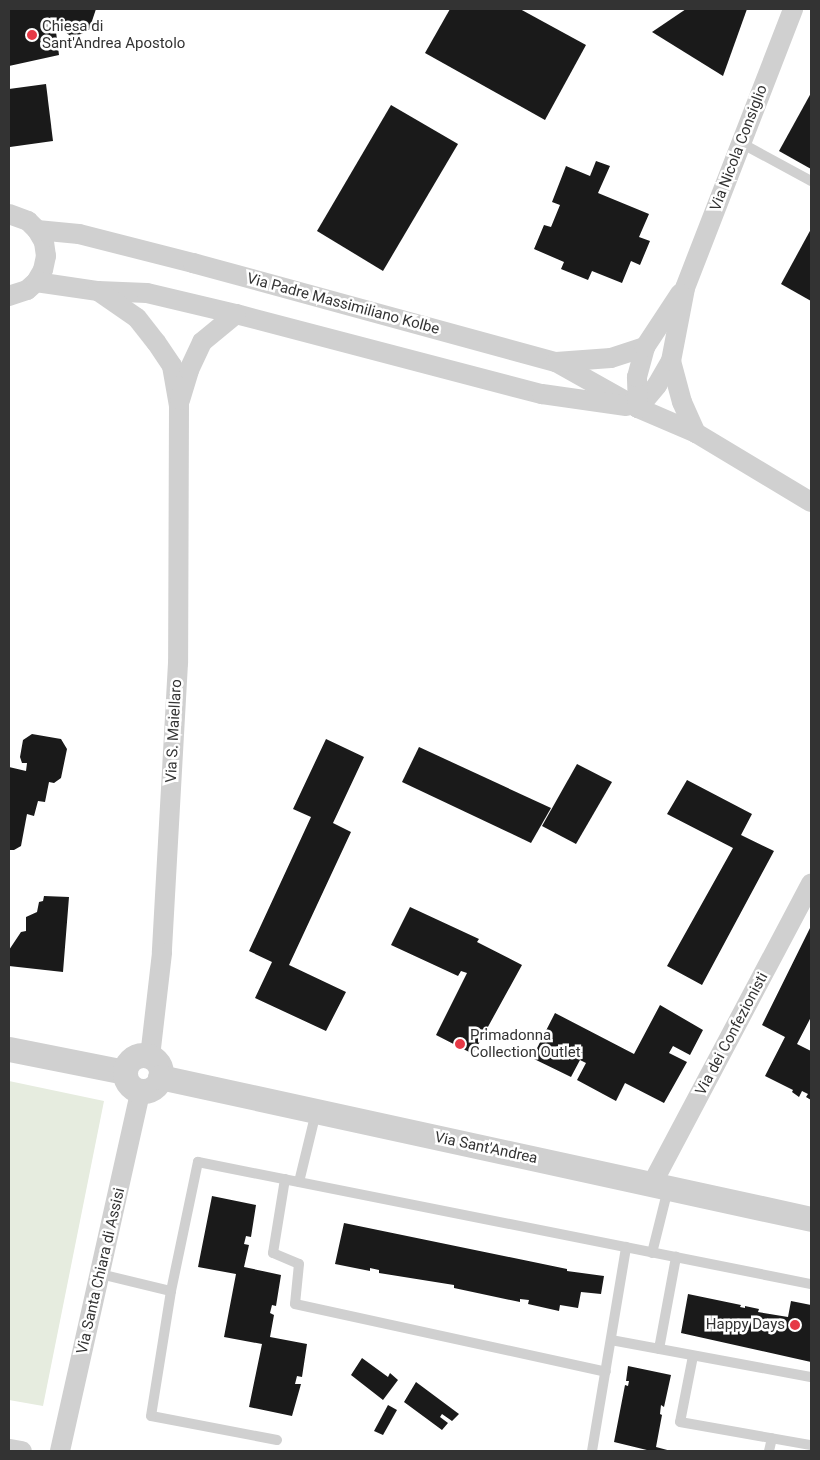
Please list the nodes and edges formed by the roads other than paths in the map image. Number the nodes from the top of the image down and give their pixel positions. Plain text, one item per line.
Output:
1 (793, 9) edge
2 (741, 143) junction
3 (811, 181) edge
4 (9, 214) edge
5 (37, 230) junction
6 (36, 282) junction
7 (685, 288) junction
8 (98, 291) junction
9 (9, 296) edge
10 (236, 314) junction
11 (644, 347) junction
12 (671, 361) junction
13 (556, 362) junction
14 (179, 405) junction
15 (638, 408) junction
16 (696, 433) junction
17 (811, 502) edge
18 (811, 884) edge
19 (9, 1049) edge
20 (151, 1075) junction
21 (316, 1111) junction
22 (285, 1179) junction
23 (299, 1182) junction
24 (660, 1186) junction
25 (811, 1219) edge
26 (626, 1247) junction
27 (652, 1253) junction
28 (676, 1257) junction
29 (100, 1274) junction
30 (811, 1284) edge
31 (171, 1291) junction
32 (611, 1340) junction
33 (659, 1349) junction
34 (693, 1356) junction
35 (606, 1372) junction
36 (811, 1377) edge
37 (772, 1438) junction
38 (277, 1440) dead end
39 (811, 1445) edge
40 (9, 1449) edge
41 (22, 1451) edge
42 (60, 1451) edge
43 (592, 1451) edge
44 (770, 1451) edge

1 - 2 street, Via Nicola Consiglio
2 - 3 lane
2 - 7 street, Via Nicola Consiglio
4 - 5 street
5 - 6 street
5 - 13 street, Via Padre Massimiliano Kolbe
6 - 8 street, Via Padre Massimiliano Kolbe
6 - 9 street
7 - 11 street, Via Nicola Consiglio
7 - 12 street, Via Nicola Consiglio
8 - 10 street, Via Padre Massimiliano Kolbe
8 - 14 street, Via S. Maiellaro
10 - 14 street, Via S. Maiellaro
10 - 15 street, Via Padre Massimiliano Kolbe
11 - 13 street
11 - 15 street, Via Nicola Consiglio
12 - 15 street, Via Nicola Consiglio
12 - 16 street, Via Nicola Consiglio
13 - 15 street, Via Padre Massimiliano Kolbe
14 - 20 street, Via S. Maiellaro
15 - 16 street, Via Padre Massimiliano Kolbe
16 - 17 street, Via Padre Massimiliano Kolbe
18 - 24 street, Via dei Confezionisti
19 - 20 street, Via Sant'Andrea
20 - 21 street, Via Sant'Andrea
20 - 29 street, Via Santa Chiara di Assisi
21 - 23 lane
21 - 24 street, Via Sant'Andrea
22 - 23 lane
22 - 31 lane
22 - 35 lane
23 - 26 lane
24 - 25 street, Via Sant'Andrea
24 - 27 lane
26 - 27 lane
26 - 32 lane
27 - 28 lane
28 - 30 lane
28 - 33 lane
29 - 31 lane
29 - 42 street, Via Santa Chiara di Assisi
31 - 38 lane
32 - 33 lane
32 - 35 lane
33 - 34 lane
34 - 36 lane
34 - 37 lane
35 - 43 lane
37 - 39 lane
37 - 44 lane
40 - 41 street

